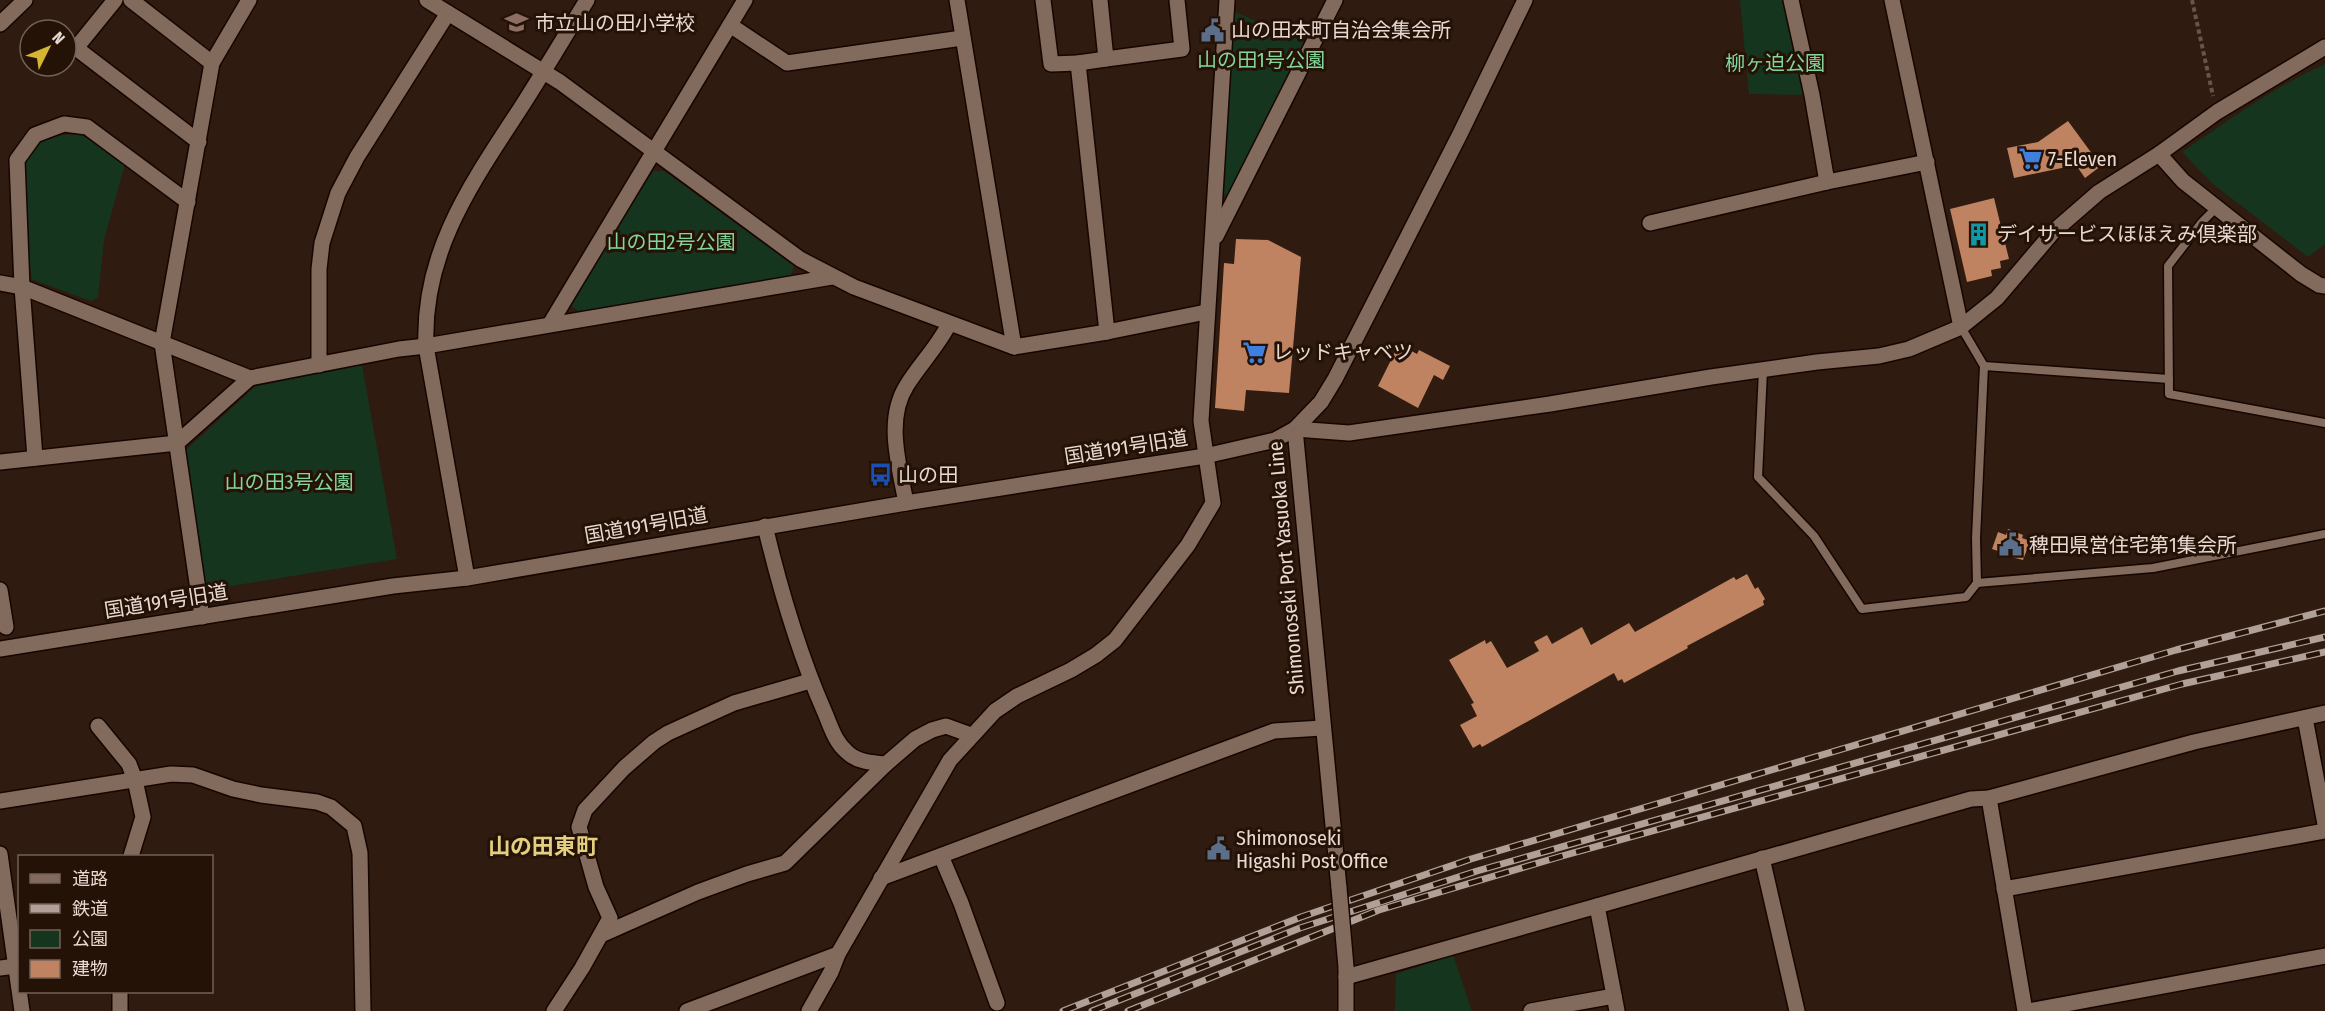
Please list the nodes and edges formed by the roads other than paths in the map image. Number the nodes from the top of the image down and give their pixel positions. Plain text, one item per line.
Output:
1 (25, 0) edge
2 (115, 0) edge
3 (131, 0) edge
4 (249, 0) edge
5 (427, 0) edge
6 (587, 0) edge
7 (745, 0) edge
8 (957, 0) edge
9 (1043, 0) edge
10 (1100, 0) edge
11 (1177, 0) edge
12 (1227, 0) edge
13 (1335, 0) edge
14 (1523, 0) edge
15 (1791, 0) edge
16 (1892, 0) edge
17 (448, 13) junction
18 (0, 24) edge
19 (730, 25) junction
20 (962, 38) junction
21 (2325, 47) edge
22 (1106, 59) junction
23 (212, 63) junction
24 (1078, 63) junction
25 (544, 71) junction
26 (199, 142) junction
27 (654, 151) junction
28 (2159, 154) junction
29 (1927, 162) junction
30 (1827, 182) junction
31 (188, 202) junction
32 (2217, 207) junction
33 (1650, 223) dead end
34 (1213, 242) junction
35 (832, 277) junction
36 (0, 283) edge
37 (2325, 286) edge
38 (22, 287) junction
39 (1206, 312) junction
40 (550, 324) junction
41 (949, 324) junction
42 (1961, 327) junction
43 (1107, 332) junction
44 (162, 343) junction
45 (426, 346) junction
46 (1014, 347) junction
47 (319, 365) junction
48 (1984, 366) junction
49 (1763, 370) junction
50 (250, 378) junction
51 (2169, 379) junction
52 (2325, 423) edge
53 (1295, 429) junction
54 (177, 443) junction
55 (1205, 456) junction
56 (35, 458) junction
57 (0, 462) edge
58 (906, 503) junction
59 (765, 526) junction
60 (2325, 534) edge
61 (467, 578) junction
62 (1977, 583) junction
63 (0, 590) edge
64 (202, 617) junction
65 (6, 627) dead end
66 (0, 649) edge
67 (810, 681) junction
68 (2325, 713) edge
69 (2305, 718) junction
70 (98, 726) dead end
71 (1322, 728) junction
72 (971, 735) junction
73 (885, 764) junction
74 (135, 780) junction
75 (1989, 798) junction
76 (0, 801) edge
77 (2325, 824) edge
78 (2325, 831) edge
79 (0, 854) edge
80 (131, 855) edge
81 (940, 856) junction
82 (1762, 858) junction
83 (881, 878) junction
84 (2004, 890) junction
85 (1597, 906) junction
86 (14, 908) edge
87 (601, 935) junction
88 (838, 954) junction
89 (2325, 956) edge
90 (16, 966) junction
91 (0, 968) edge
92 (1346, 972) junction
93 (18, 981) edge
94 (20, 993) edge
95 (120, 993) edge
96 (998, 1003) dead end
97 (1615, 1003) edge
98 (22, 1011) edge
99 (120, 1011) edge
100 (363, 1011) edge
101 (554, 1011) edge
102 (687, 1011) edge
103 (808, 1011) edge
104 (1346, 1011) edge
105 (1531, 1011) edge
106 (1797, 1011) edge
107 (2026, 1011) edge

1 - 18 street
2 - 26 street
3 - 23 street
4 - 23 street
5 - 17 street
6 - 25 street
7 - 19 street
8 - 20 street
9 - 24 street
10 - 22 street
11 - 22 street
12 - 34 street
13 - 34 street
14 - 53 street, Shimonoseki Port Yasuoka Line
15 - 30 street
16 - 29 street
17 - 25 street
17 - 47 street
19 - 20 street
19 - 27 street
20 - 46 street
21 - 28 street
22 - 24 street
23 - 26 street
24 - 43 street
25 - 27 street
25 - 45 street
26 - 31 street
27 - 35 street
27 - 40 street
28 - 32 street
28 - 42 street
29 - 30 street
29 - 42 street
30 - 33 street
31 - 38 street
31 - 44 street
32 - 37 street
32 - 51 lane
34 - 39 street
35 - 40 street
35 - 41 street
36 - 38 street
38 - 44 street
38 - 56 street
39 - 43 street
39 - 55 street
40 - 45 street
41 - 46 street
41 - 58 street
42 - 48 lane
42 - 49 street
43 - 46 street
44 - 50 street
44 - 54 street
45 - 47 street
45 - 61 street
47 - 50 street
48 - 51 lane
48 - 62 lane
49 - 53 street
49 - 62 lane
50 - 54 street
51 - 52 lane
53 - 55 street, 国道191号旧道
53 - 71 street, Shimonoseki Port Yasuoka Line
54 - 56 street
54 - 64 street
55 - 58 street, 国道191号旧道
55 - 72 street
56 - 57 street
58 - 59 street, 国道191号旧道
59 - 61 street, 国道191号旧道
59 - 67 street
60 - 62 lane
61 - 64 street, 国道191号旧道
63 - 65 street
64 - 66 street, 国道191号旧道
67 - 73 street
67 - 87 street
68 - 69 street
69 - 75 street
69 - 77 street
70 - 74 street
71 - 81 street
71 - 92 street, Shimonoseki Port Yasuoka Line, bridge
72 - 73 street
72 - 83 street
73 - 87 street
74 - 76 street
74 - 80 street
74 - 100 street
75 - 82 street
75 - 84 street
78 - 84 street
79 - 86 street
81 - 83 street
81 - 96 street
82 - 85 street
82 - 106 street
83 - 88 street
84 - 107 street
85 - 92 street
85 - 97 street
86 - 90 street
87 - 101 street
88 - 102 street
88 - 103 street
89 - 107 street
90 - 91 street
90 - 93 street
92 - 104 street, Shimonoseki Port Yasuoka Line
94 - 98 street
95 - 99 street
97 - 105 street

